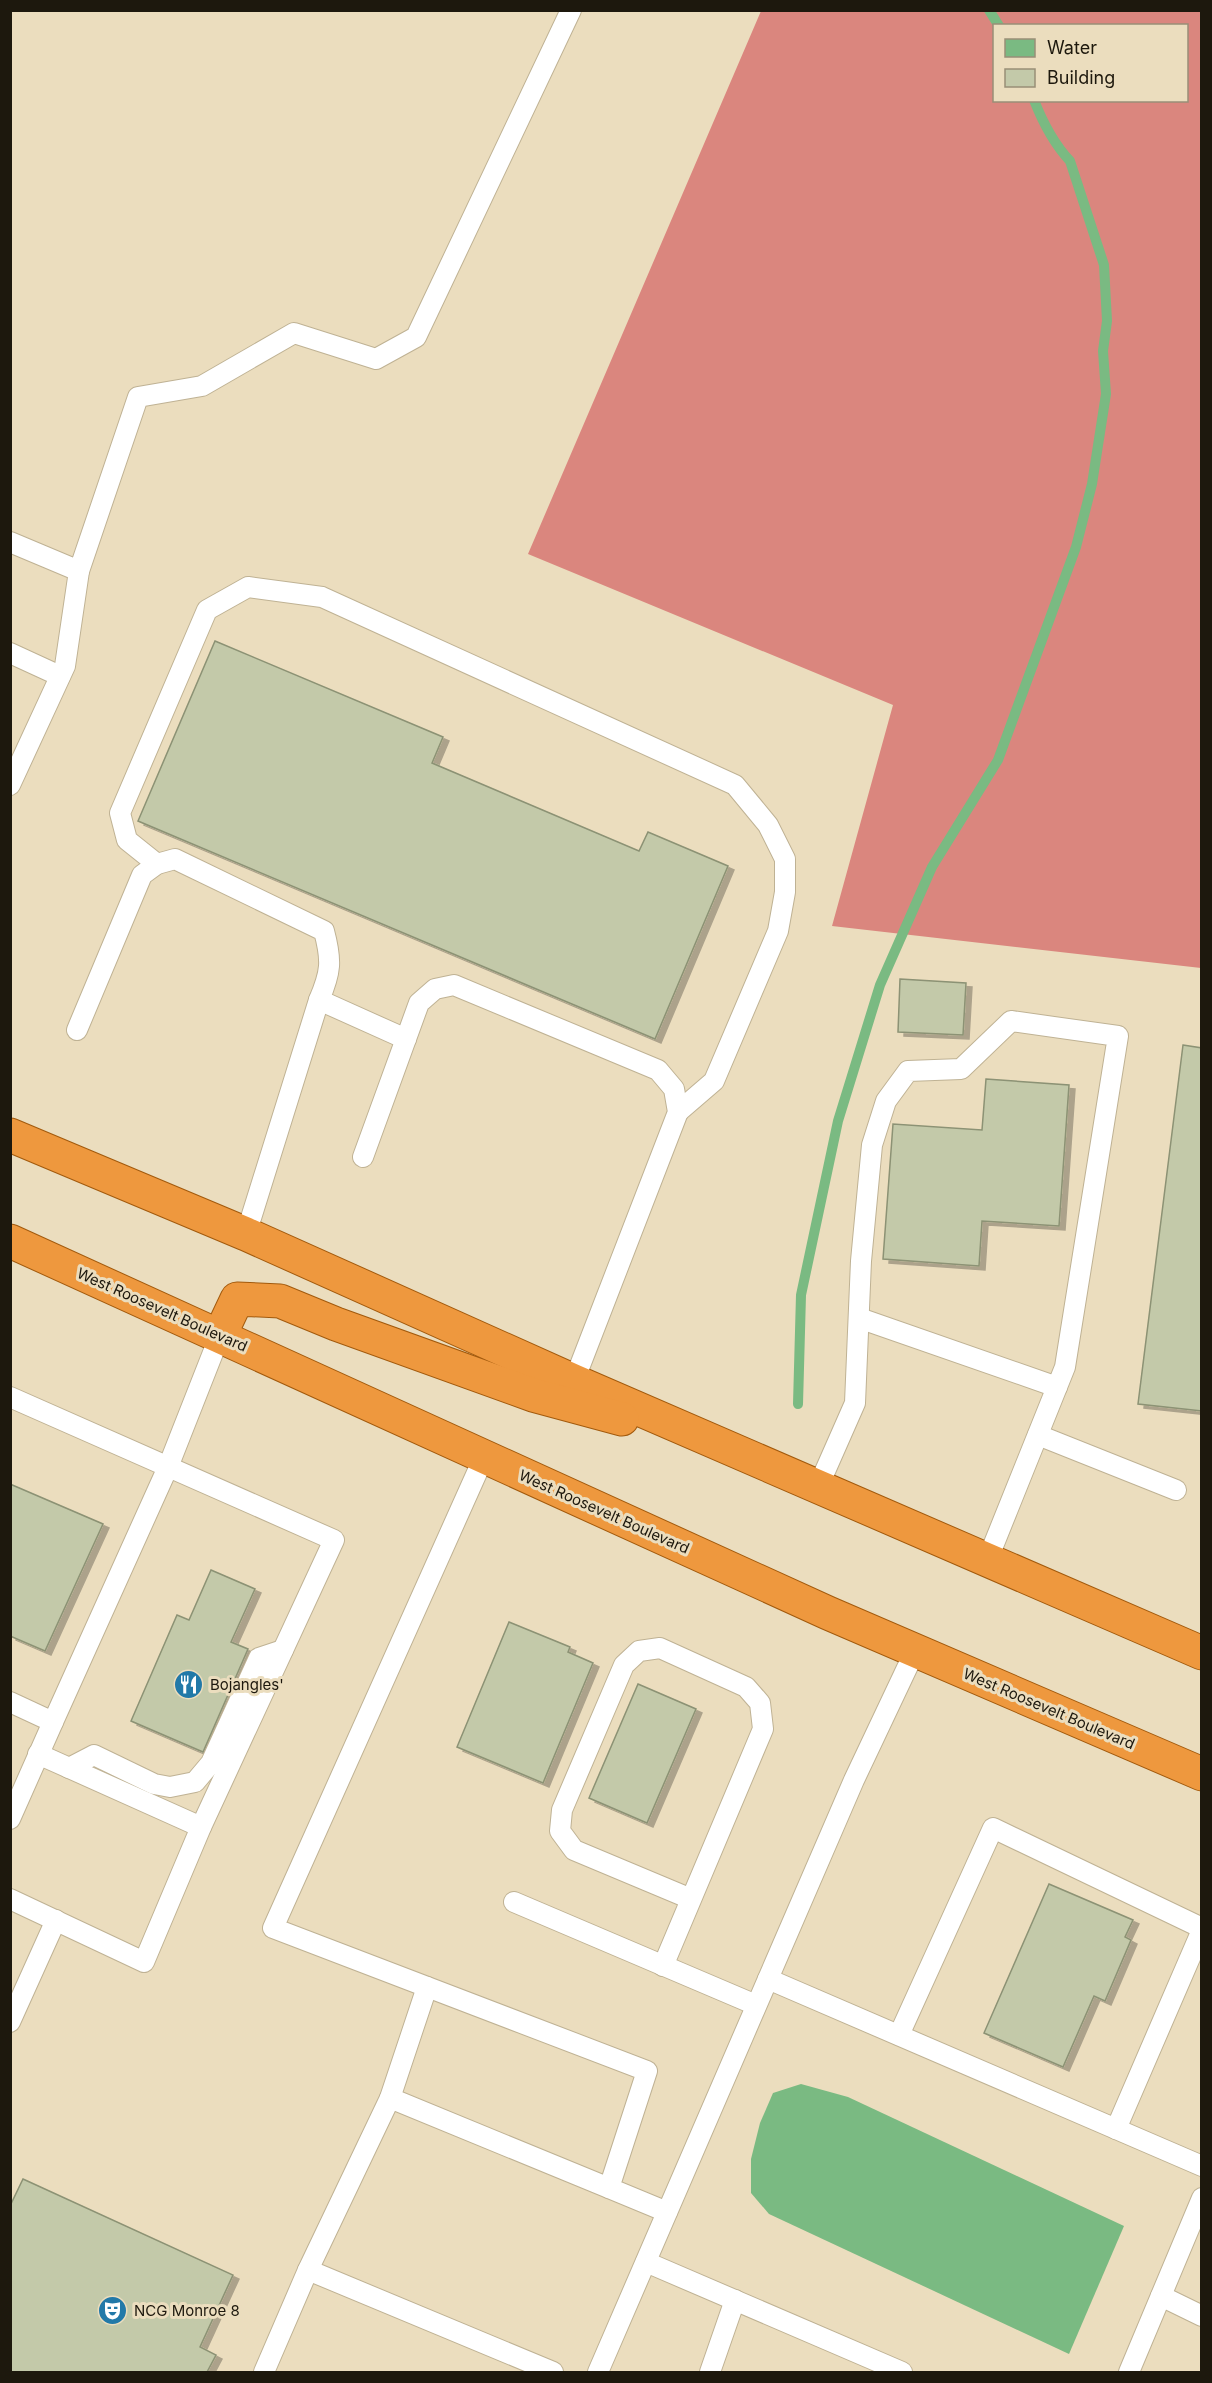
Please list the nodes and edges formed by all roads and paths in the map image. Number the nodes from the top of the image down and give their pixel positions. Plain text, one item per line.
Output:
1 (571, 10) edge
2 (10, 542) edge
3 (79, 571) junction
4 (10, 653) edge
5 (60, 676) junction
6 (10, 785) edge
7 (157, 864) junction
8 (319, 1000) junction
9 (76, 1030) dead end
10 (406, 1039) junction
11 (678, 1112) junction
12 (10, 1135) edge
13 (363, 1157) dead end
14 (246, 1234) junction
15 (10, 1241) edge
16 (859, 1318) junction
17 (220, 1335) junction
18 (574, 1381) junction
19 (1057, 1387) junction
20 (10, 1397) edge
21 (1038, 1435) junction
22 (736, 1451) junction
23 (484, 1457) junction
24 (168, 1467) junction
25 (818, 1487) junction
26 (1176, 1490) dead end
27 (987, 1561) junction
28 (283, 1650) junction
29 (915, 1651) junction
30 (1202, 1653) edge
31 (10, 1702) edge
32 (53, 1722) junction
33 (38, 1754) junction
34 (69, 1767) junction
35 (1202, 1774) edge
36 (10, 1819) edge
37 (201, 1827) junction
38 (10, 1899) edge
39 (692, 1899) junction
40 (514, 1902) dead end
41 (56, 1920) junction
42 (1202, 1929) edge
43 (663, 1966) junction
44 (768, 1978) junction
45 (427, 1987) junction
46 (756, 2005) junction
47 (10, 2022) edge
48 (899, 2035) junction
49 (390, 2098) junction
50 (1116, 2129) junction
51 (1202, 2166) edge
52 (609, 2188) junction
53 (1202, 2198) edge
54 (667, 2212) junction
55 (646, 2262) junction
56 (308, 2270) junction
57 (1161, 2296) junction
58 (735, 2300) junction
59 (1202, 2316) edge
60 (1136, 2370) edge
61 (264, 2373) edge
62 (554, 2373) edge
63 (598, 2373) edge
64 (710, 2373) edge
65 (902, 2373) edge

1 - 3 lane
2 - 3 lane
3 - 5 lane
4 - 5 lane
5 - 6 lane
7 - 8 lane
7 - 9 lane
7 - 11 lane
8 - 10 lane
8 - 14 lane
10 - 11 lane
10 - 13 lane
11 - 18 lane
12 - 14 highway
14 - 18 highway
15 - 17 highway, West Roosevelt Boulevard
16 - 19 lane
16 - 19 lane
16 - 25 lane
17 - 22 highway
17 - 23 highway, West Roosevelt Boulevard
17 - 24 lane
18 - 22 highway
19 - 21 lane
20 - 24 lane
21 - 26 lane
21 - 27 lane
22 - 25 highway
23 - 29 highway, West Roosevelt Boulevard
23 - 45 lane
24 - 28 lane
24 - 32 lane
25 - 27 highway
27 - 30 highway
28 - 34 lane
28 - 37 lane
29 - 35 highway, West Roosevelt Boulevard
29 - 44 lane
31 - 32 lane
32 - 33 lane
33 - 34 lane
33 - 36 lane
34 - 37 lane
37 - 41 lane
38 - 41 lane
39 - 39 lane
39 - 43 lane
40 - 43 lane
41 - 47 lane
42 - 48 lane
42 - 50 lane
43 - 46 lane
44 - 46 lane
44 - 48 lane
45 - 49 lane
45 - 52 lane
46 - 54 lane
48 - 50 lane
49 - 52 lane
49 - 56 lane
50 - 51 lane
52 - 54 lane
53 - 57 lane
54 - 55 lane
55 - 58 lane
55 - 63 lane
56 - 61 lane
56 - 62 lane
57 - 59 lane
57 - 60 lane
58 - 64 lane
58 - 65 lane

